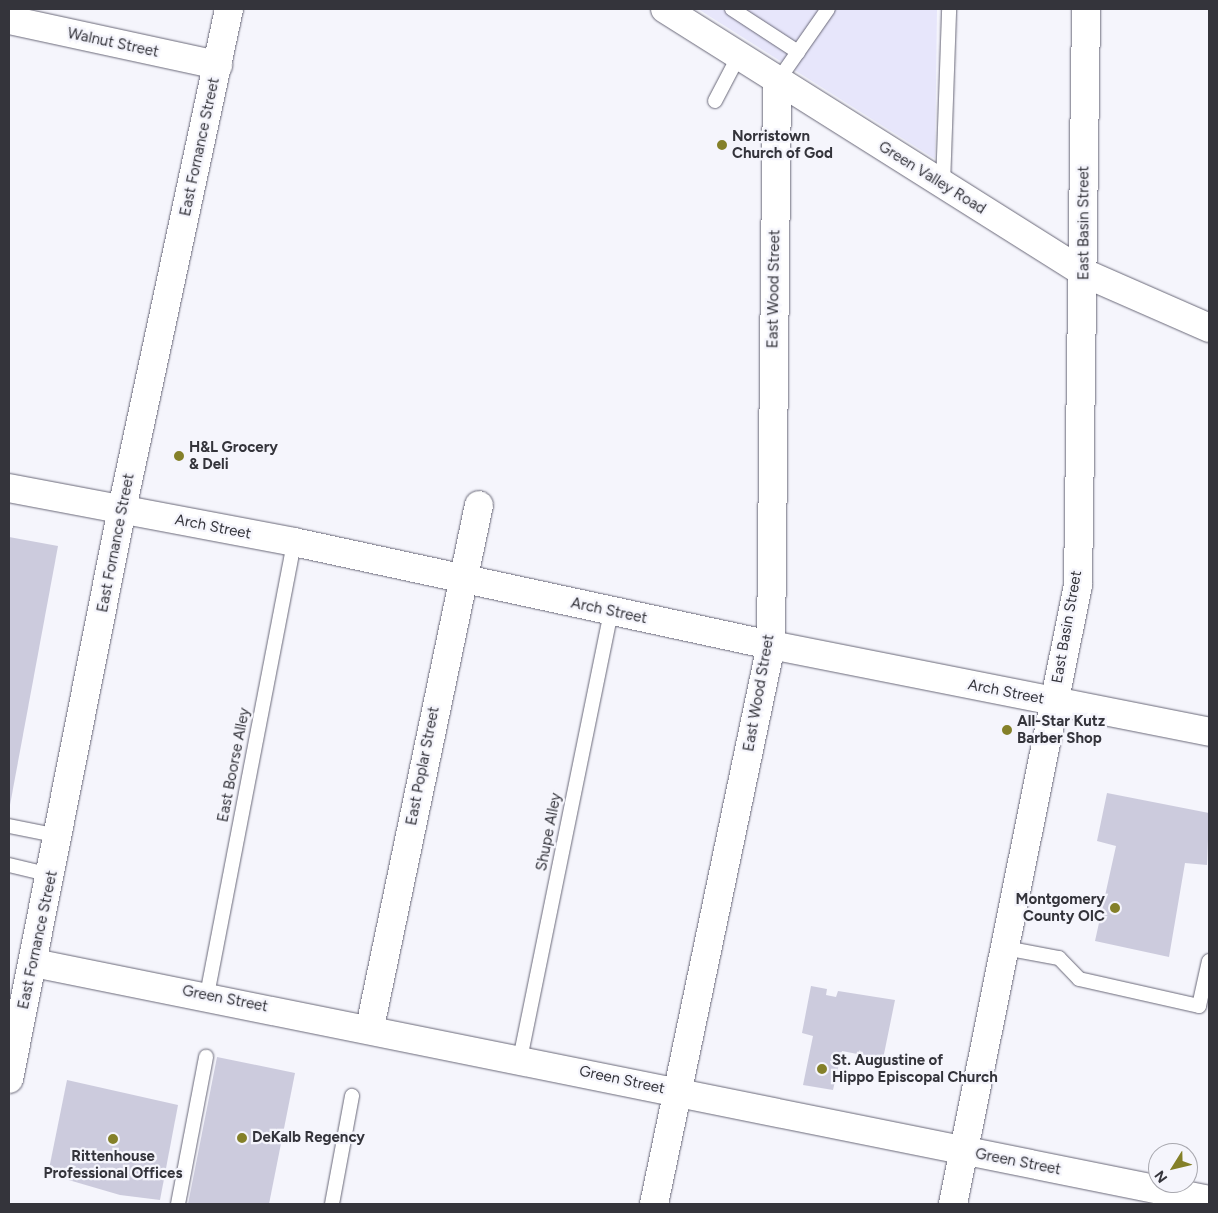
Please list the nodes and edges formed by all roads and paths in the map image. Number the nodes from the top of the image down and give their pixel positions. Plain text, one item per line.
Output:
1 (229, 9) edge
2 (665, 9) edge
3 (732, 9) edge
4 (828, 9) edge
5 (949, 9) edge
6 (1086, 9) edge
7 (9, 20) edge
8 (798, 52) junction
9 (738, 57) junction
10 (218, 65) junction
11 (777, 82) junction
12 (715, 101) dead end
13 (943, 185) junction
14 (1084, 273) junction
15 (1209, 328) edge
16 (9, 488) edge
17 (479, 505) dead end
18 (122, 510) junction
19 (294, 542) junction
20 (460, 580) junction
21 (611, 611) junction
22 (771, 644) junction
23 (1054, 701) junction
24 (1209, 732) edge
25 (9, 826) edge
26 (59, 836) junction
27 (9, 866) edge
28 (51, 875) junction
29 (1005, 948) junction
30 (1209, 961) edge
31 (34, 963) junction
32 (207, 995) junction
33 (370, 1027) junction
34 (206, 1058) dead end
35 (520, 1059) junction
36 (9, 1079) edge
37 (678, 1092) junction
38 (352, 1096) dead end
39 (964, 1152) junction
40 (1209, 1200) edge
41 (178, 1204) edge
42 (332, 1204) edge
43 (654, 1204) edge
44 (952, 1204) edge

1 - 10 street, East Fornance Street
2 - 9 street, Green Valley Road
3 - 8 lane
4 - 8 lane
5 - 13 lane
6 - 14 street, East Basin Street
7 - 10 street, Walnut Street
8 - 11 lane
9 - 11 street, Green Valley Road
9 - 12 lane
10 - 18 street, East Fornance Street
11 - 13 street, Green Valley Road
11 - 22 street, East Wood Street
13 - 14 street, Green Valley Road
14 - 15 street, Green Valley Road
14 - 23 street, East Basin Street
16 - 18 street, Arch Street
17 - 20 street, East Poplar Street
18 - 19 street, Arch Street
18 - 26 street, East Fornance Street
19 - 20 street, Arch Street
19 - 32 lane, East Boorse Alley
20 - 21 street, Arch Street
20 - 33 street, East Poplar Street
21 - 22 street, Arch Street
21 - 35 lane, Shupe Alley
22 - 23 street, Arch Street
22 - 37 street, East Wood Street
23 - 24 street, Arch Street
23 - 29 street, East Basin Street
25 - 26 lane
26 - 28 street, East Fornance Street
27 - 28 lane
28 - 31 street, East Fornance Street
29 - 30 lane
29 - 39 street, East Basin Street
31 - 32 street, Green Street
31 - 36 street, East Fornance Street
32 - 33 street, Green Street
33 - 35 street, Green Street
34 - 41 lane
35 - 37 street, Green Street
37 - 39 street, Green Street
37 - 43 street, East Wood Street
38 - 42 lane
39 - 40 street, Green Street
39 - 44 street, East Basin Street

